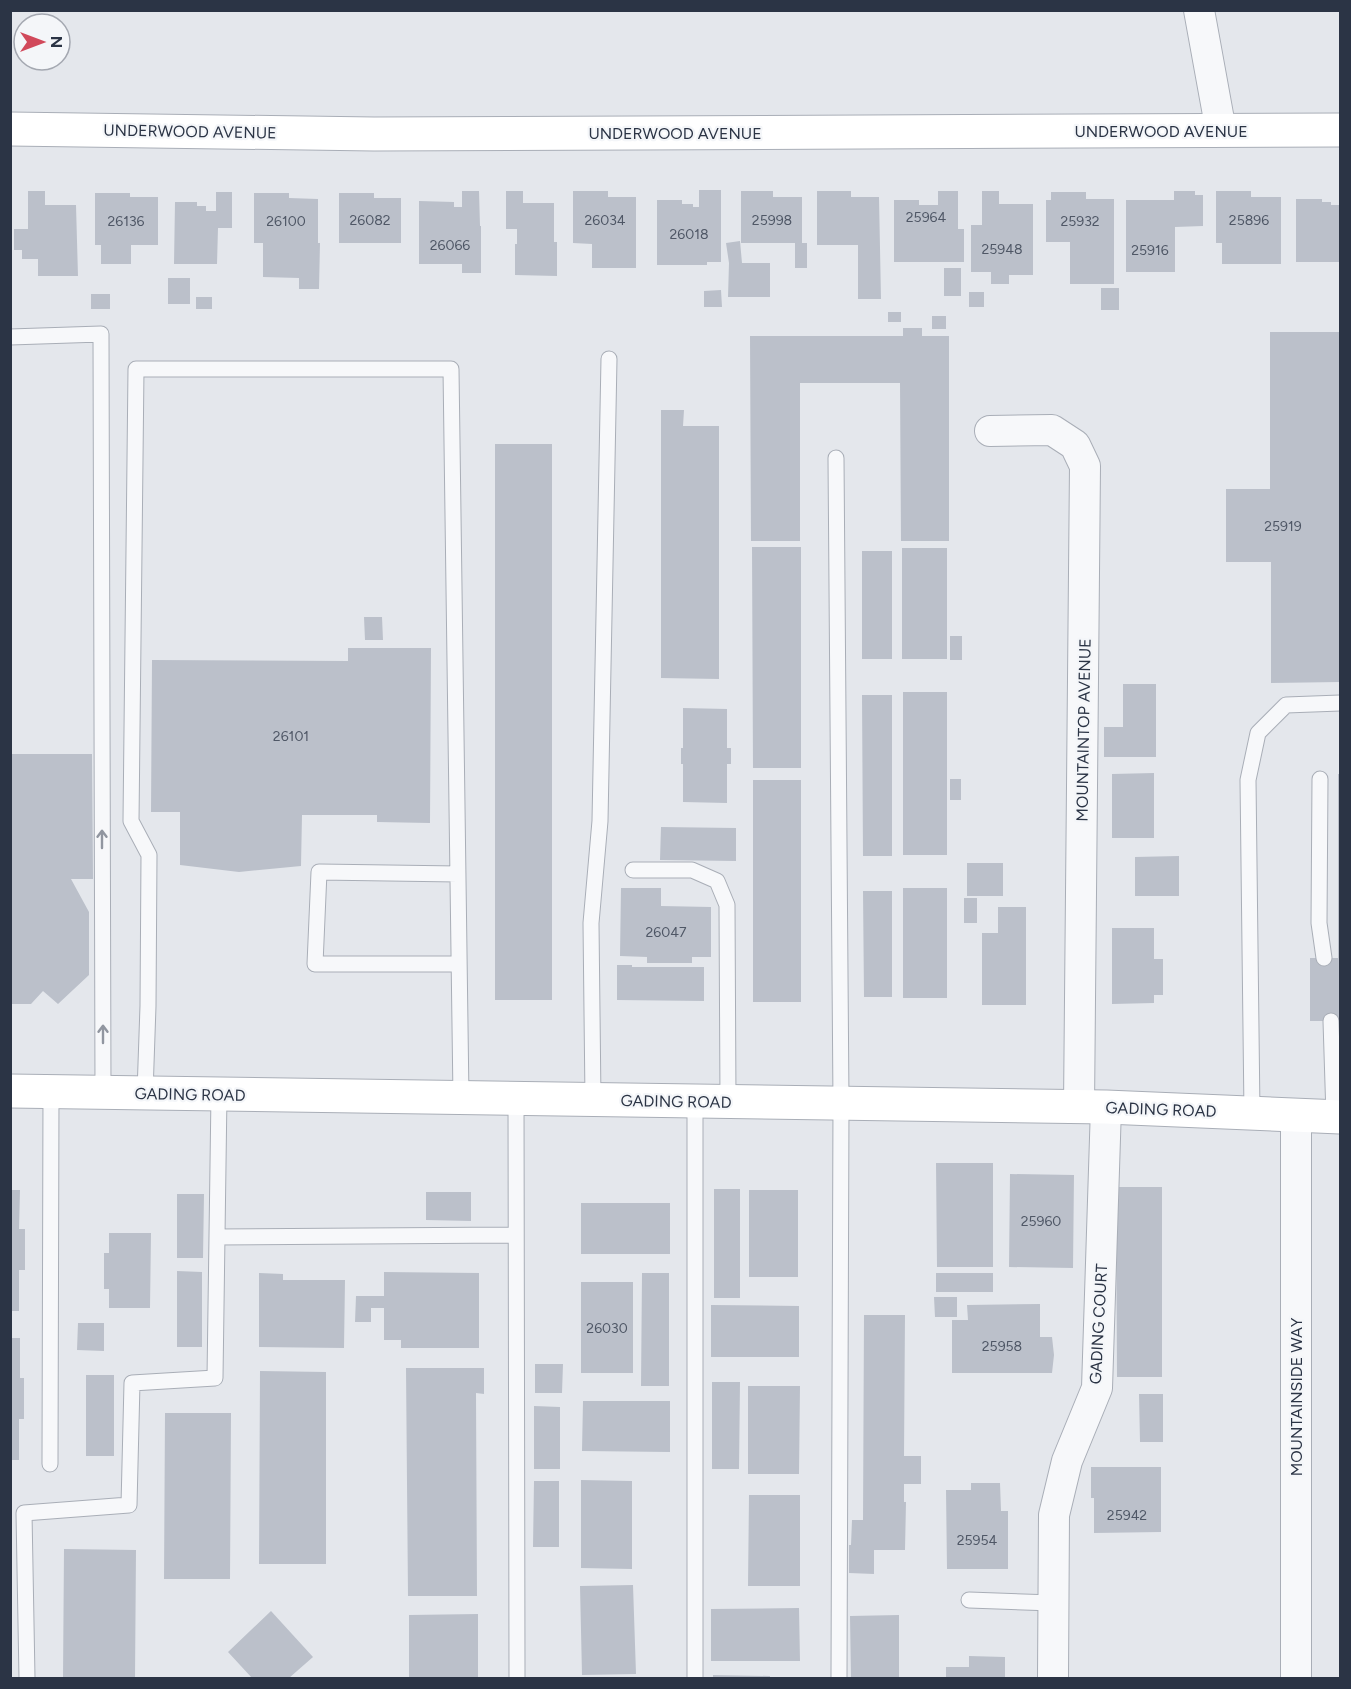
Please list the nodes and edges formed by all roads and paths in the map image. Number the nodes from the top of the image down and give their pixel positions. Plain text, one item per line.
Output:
1 (1198, 10) edge
2 (10, 129) edge
3 (1341, 130) edge
4 (1221, 131) junction
5 (10, 337) edge
6 (609, 359) dead end
7 (990, 431) dead end
8 (836, 458) dead end
9 (1341, 703) edge
10 (1320, 779) dead end
11 (633, 870) dead end
12 (458, 874) junction
13 (1324, 958) dead end
14 (459, 964) junction
15 (1331, 1021) dead end
16 (10, 1091) edge
17 (51, 1092) junction
18 (103, 1092) junction
19 (145, 1093) junction
20 (219, 1094) junction
21 (461, 1098) junction
22 (516, 1098) junction
23 (593, 1100) junction
24 (694, 1101) junction
25 (728, 1101) junction
26 (841, 1103) junction
27 (1093, 1107) junction
28 (1252, 1113) junction
29 (1296, 1115) junction
30 (1337, 1116) edge
31 (516, 1235) junction
32 (217, 1237) junction
33 (50, 1464) dead end
34 (969, 1600) dead end
35 (1053, 1602) junction
36 (27, 1678) edge
37 (517, 1678) edge
38 (694, 1678) edge
39 (840, 1678) edge
40 (1053, 1678) edge
41 (1296, 1678) edge

1 - 4 street
2 - 4 main road, UNDERWOOD AVENUE
3 - 4 main road, UNDERWOOD AVENUE
18 -> 5 lane
6 - 23 lane
7 - 27 street, MOUNTAINTOP AVENUE
8 - 26 lane
9 - 28 lane
10 - 13 lane
11 - 25 lane
12 - 14 lane
12 - 14 lane
12 - 19 lane
14 - 21 lane
15 - 30 lane
16 - 17 main road, GADING ROAD
17 - 18 main road, GADING ROAD
17 - 33 lane
18 - 19 main road, GADING ROAD
19 - 20 main road, GADING ROAD
20 - 21 main road, GADING ROAD
20 - 32 lane
21 - 22 main road, GADING ROAD
22 - 23 main road, GADING ROAD
22 - 31 lane
23 - 24 main road, GADING ROAD
24 - 25 main road, GADING ROAD
24 - 38 lane
25 - 26 main road, GADING ROAD
26 - 27 main road, GADING ROAD
26 - 39 lane
27 - 28 main road, GADING ROAD
27 - 35 street, GADING COURT
28 - 29 main road, GADING ROAD
29 - 30 main road, GADING ROAD
29 - 41 street, MOUNTAINSIDE WAY
31 - 32 lane
31 - 37 lane
32 - 36 lane
34 - 35 lane
35 - 40 street, GADING COURT

